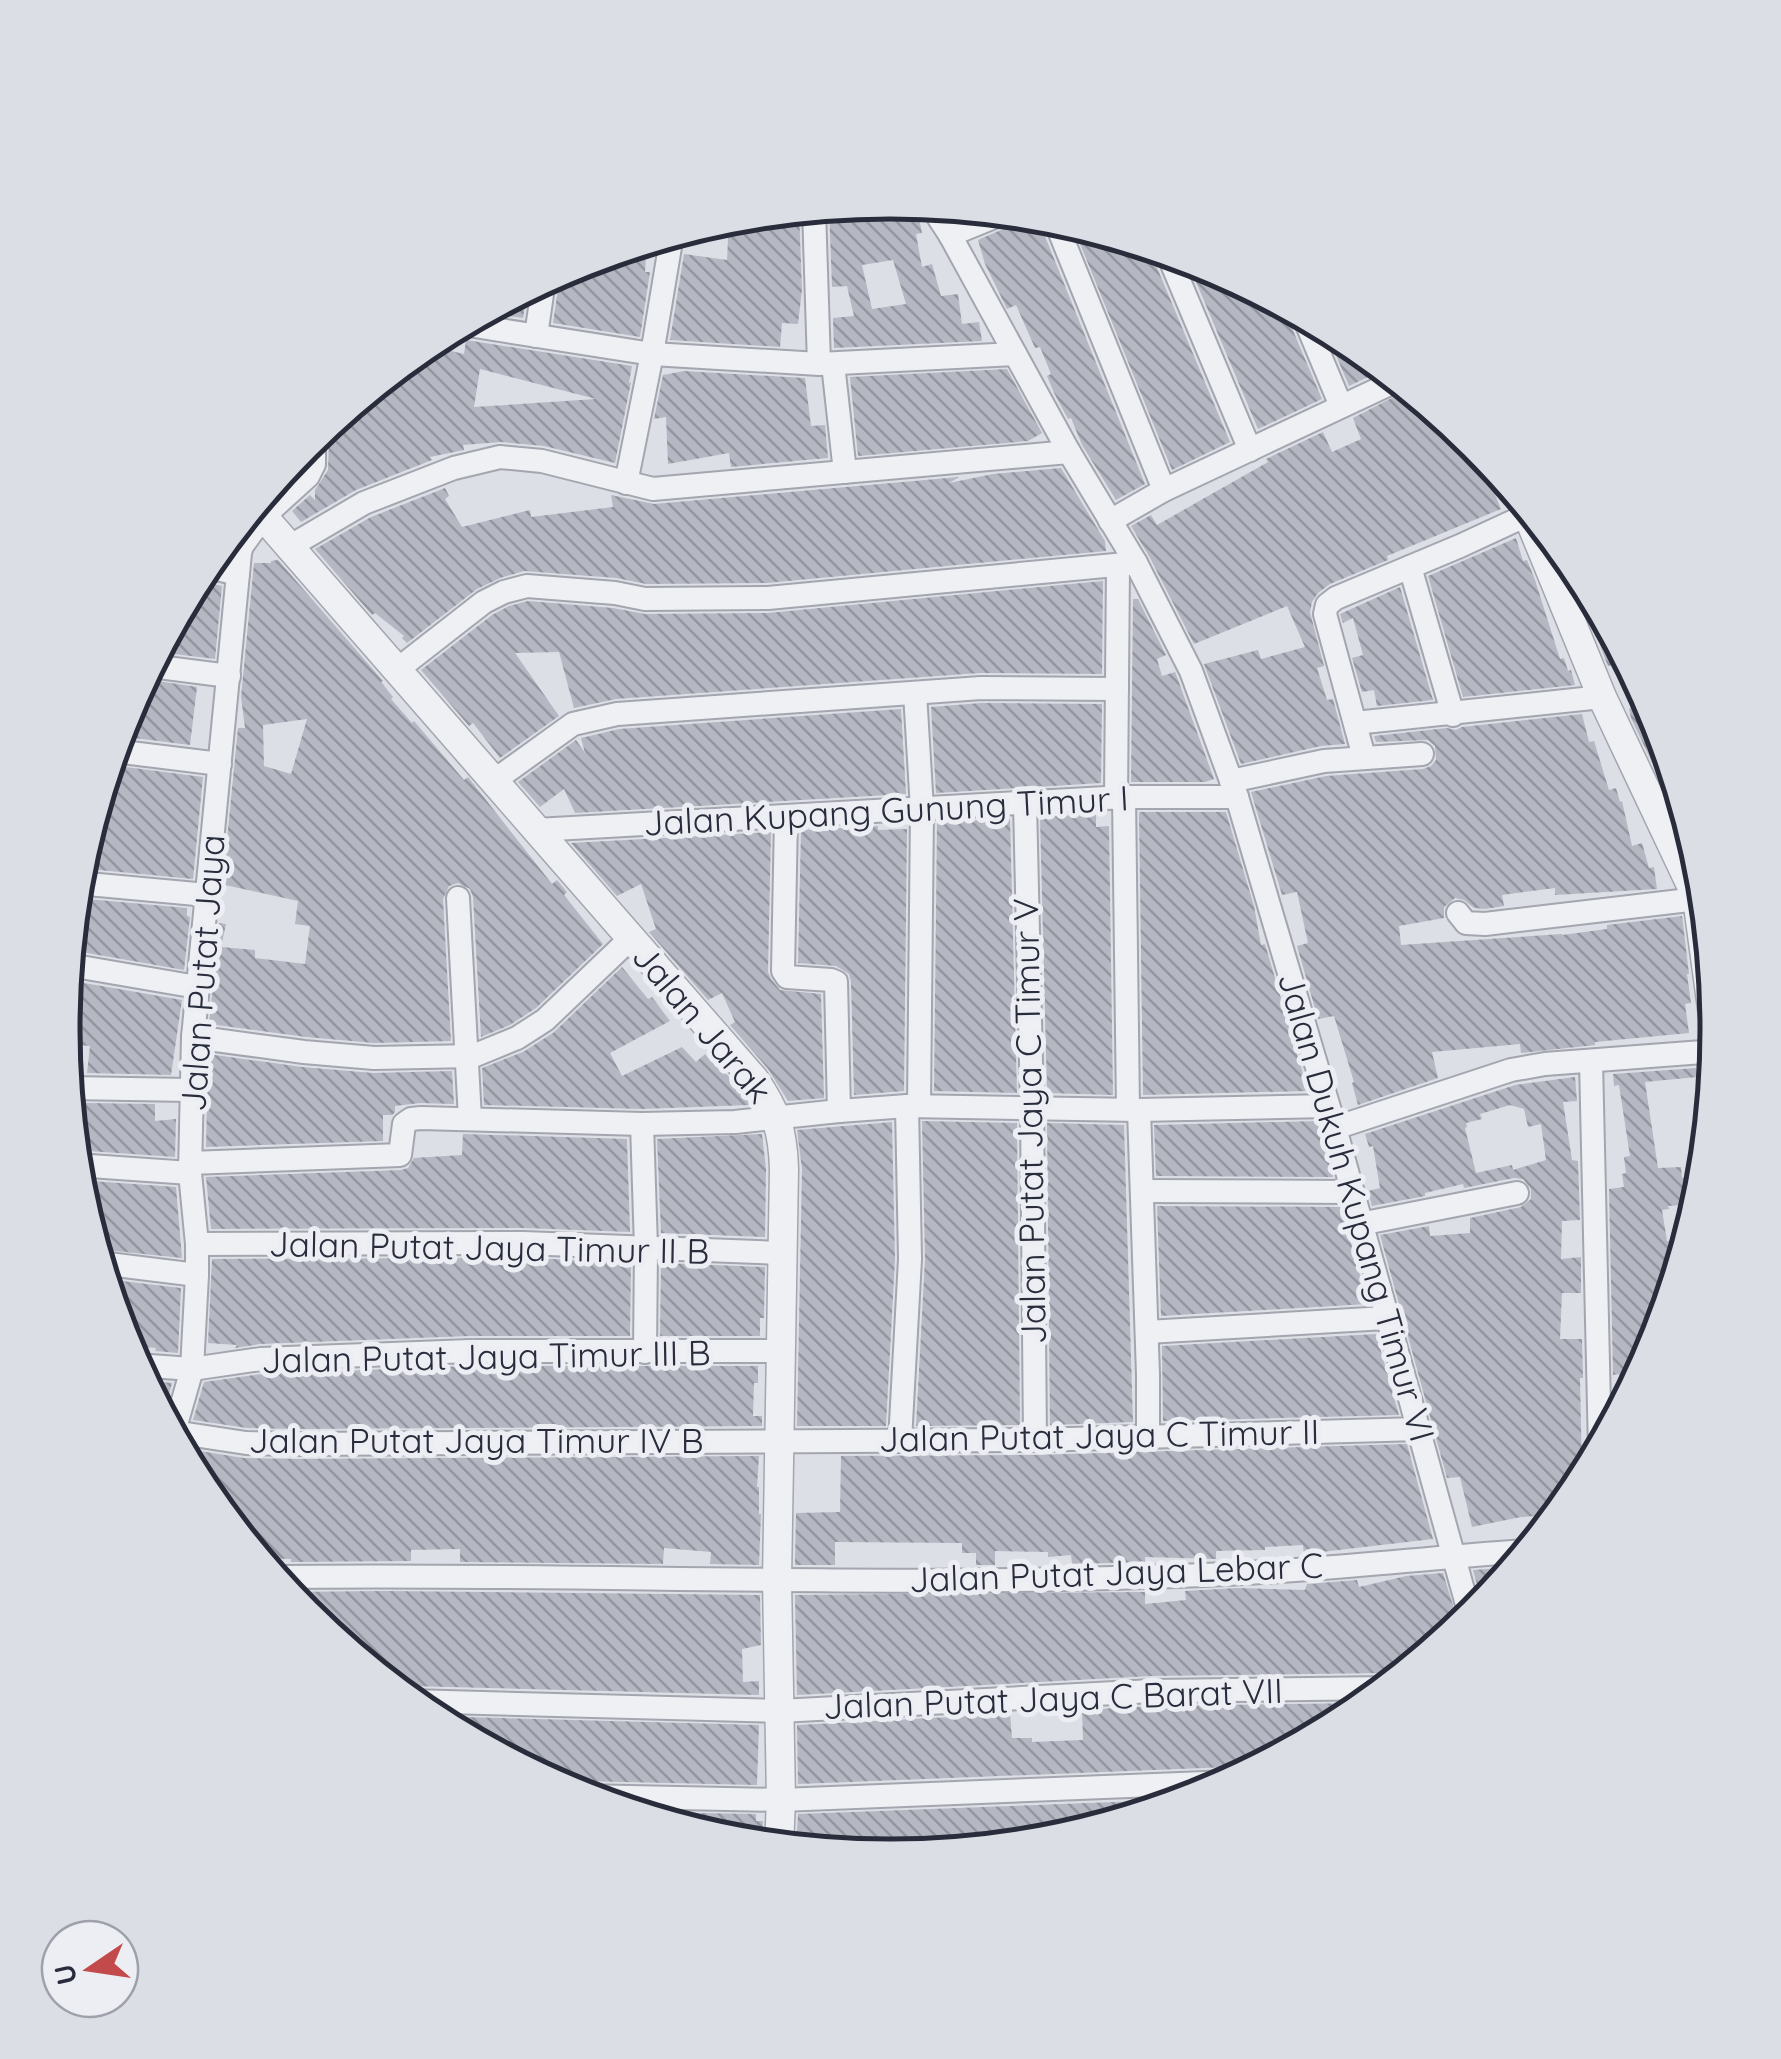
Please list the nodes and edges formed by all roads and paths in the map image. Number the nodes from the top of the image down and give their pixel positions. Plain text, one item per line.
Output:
1 (941, 221) edge
2 (815, 223) edge
3 (977, 224) edge
4 (950, 235) junction
5 (1062, 238) edge
6 (669, 250) edge
7 (1175, 271) edge
8 (541, 299) edge
9 (485, 328) edge
10 (536, 336) junction
11 (1311, 338) edge
12 (652, 354) junction
13 (1016, 354) junction
14 (826, 364) junction
15 (1384, 386) edge
16 (1341, 406) junction
17 (1250, 450) junction
18 (1070, 452) junction
19 (314, 459) edge
20 (845, 472) junction
21 (626, 483) junction
22 (1164, 490) junction
23 (280, 496) edge
24 (263, 516) edge
25 (1110, 522) junction
26 (1524, 524) edge
27 (247, 536) edge
28 (289, 547) junction
29 (1545, 552) edge
30 (1127, 564) junction
31 (1410, 567) junction
32 (223, 570) edge
33 (238, 574) junction
34 (165, 669) edge
35 (398, 669) junction
36 (228, 676) junction
37 (1118, 689) junction
38 (915, 693) junction
39 (1602, 697) junction
40 (1453, 714) junction
41 (1355, 724) junction
42 (129, 753) edge
43 (1422, 754) dead end
44 (1364, 757) junction
45 (220, 764) junction
46 (495, 780) junction
47 (1234, 789) junction
48 (1120, 797) junction
49 (1025, 803) junction
50 (922, 809) junction
51 (786, 818) junction
52 (536, 830) junction
53 (1683, 860) edge
54 (94, 884) edge
55 (207, 895) junction
56 (458, 898) dead end
57 (1690, 899) edge
58 (1458, 913) dead end
59 (631, 938) junction
60 (83, 967) edge
61 (196, 987) junction
62 (193, 1037) junction
63 (1700, 1050) edge
64 (466, 1056) junction
65 (1591, 1061) junction
66 (83, 1088) edge
67 (191, 1090) junction
68 (913, 1106) junction
69 (1032, 1107) junction
70 (1134, 1109) junction
71 (839, 1111) junction
72 (1331, 1117) junction
73 (777, 1118) junction
74 (470, 1120) junction
75 (642, 1124) junction
76 (92, 1165) edge
77 (190, 1168) junction
78 (1142, 1191) junction
79 (1351, 1192) junction
80 (1517, 1193) dead end
81 (1360, 1224) junction
82 (197, 1244) junction
83 (646, 1248) junction
84 (781, 1253) junction
85 (116, 1265) edge
86 (197, 1275) junction
87 (1386, 1318) junction
88 (1147, 1332) junction
89 (780, 1351) junction
90 (645, 1352) junction
91 (154, 1366) edge
92 (192, 1369) junction
93 (179, 1416) edge
94 (1599, 1421) edge
95 (1419, 1428) junction
96 (189, 1435) edge
97 (1148, 1436) junction
98 (900, 1440) junction
99 (1035, 1440) junction
100 (778, 1442) junction
101 (1510, 1552) edge
102 (1454, 1555) junction
103 (293, 1577) edge
104 (777, 1580) junction
105 (1467, 1600) edge
106 (1362, 1688) edge
107 (440, 1703) edge
108 (780, 1711) junction
109 (1186, 1784) edge
110 (630, 1797) edge
111 (781, 1800) junction
112 (780, 1832) edge

1 - 4 street, Jalan Dukuh Kupang Timur VI
2 - 14 street
3 - 4 street
4 - 13 street, Jalan Dukuh Kupang Timur VI
5 - 22 street
6 - 12 street
7 - 17 street
8 - 10 street
9 - 10 street
10 - 12 street
11 - 16 street
12 - 14 street
12 - 21 street
13 - 14 street
13 - 18 street, Jalan Dukuh Kupang Timur VI
14 - 20 street
15 - 16 street
16 - 17 street
17 - 22 street
18 - 20 street
18 - 25 street, Jalan Dukuh Kupang Timur VI
19 - 23 street, Jalan Putat Jaya
20 - 21 street
21 - 28 street
22 - 25 street
24 - 28 street, Jalan Jarak
25 - 30 street, Jalan Dukuh Kupang Timur VI
26 - 31 street
27 - 33 street, Jalan Putat Jaya
28 - 35 street, Jalan Jarak
29 - 39 street
30 - 35 street
30 - 37 street
30 - 47 street, Jalan Dukuh Kupang Timur VI
31 - 40 street
31 - 41 street
32 - 33 street
33 - 36 street, Jalan Putat Jaya
34 - 36 street
35 - 46 street, Jalan Jarak
36 - 45 street, Jalan Putat Jaya
37 - 38 street
37 - 48 street
38 - 46 street
38 - 50 street
39 - 40 street
39 - 53 street
40 - 41 street
41 - 44 street
42 - 45 street
43 - 44 street, Jalan Kupang Gunung Timur I
44 - 47 street, Jalan Kupang Gunung Timur I
45 - 55 street, Jalan Putat Jaya
46 - 52 street, Jalan Jarak
47 - 48 street, Jalan Kupang Gunung Timur I
47 - 72 street, Jalan Dukuh Kupang Timur VI
48 - 49 street, Jalan Kupang Gunung Timur I
48 - 70 street
49 - 50 street, Jalan Kupang Gunung Timur I
49 - 69 street, Jalan Putat Jaya C Timur V
50 - 51 street, Jalan Kupang Gunung Timur I
50 - 68 street
51 - 52 street, Jalan Kupang Gunung Timur I
51 - 71 street
52 - 59 street, Jalan Jarak
54 - 55 street
55 - 61 street, Jalan Putat Jaya
56 - 64 street
57 - 58 street
59 - 64 street
59 - 73 street, Jalan Jarak
60 - 61 street
61 - 62 street, Jalan Putat Jaya
62 - 64 street
62 - 67 street, Jalan Putat Jaya
63 - 65 street
64 - 74 street
65 - 72 street
65 - 94 street
66 - 67 street
67 - 77 street, Jalan Putat Jaya
68 - 69 street
68 - 71 street
68 - 98 street
69 - 70 street
69 - 99 street, Jalan Putat Jaya C Timur V
70 - 72 street
70 - 78 street
71 - 73 street
72 - 79 street, Jalan Dukuh Kupang Timur VI
73 - 75 street
73 - 84 street, Jalan Jarak
74 - 75 street
74 - 77 street
75 - 83 street
76 - 77 street
77 - 82 street, Jalan Putat Jaya
78 - 79 street
78 - 88 street
79 - 81 street, Jalan Dukuh Kupang Timur VI
80 - 81 street
81 - 87 street, Jalan Dukuh Kupang Timur VI
82 - 83 street, Jalan Putat Jaya Timur II B
82 - 86 street, Jalan Putat Jaya
83 - 84 street, Jalan Putat Jaya Timur II B
83 - 90 street
84 - 89 street, Jalan Jarak
85 - 86 street
86 - 92 street, Jalan Putat Jaya
87 - 88 street
87 - 95 street, Jalan Dukuh Kupang Timur VI
88 - 97 street
89 - 90 street, Jalan Putat Jaya Timur III B
89 - 100 street, Jalan Jarak
90 - 92 street, Jalan Putat Jaya Timur III B
91 - 92 street, Jalan Putat Jaya Timur III B
92 - 93 street, Jalan Putat Jaya
95 - 97 street, Jalan Putat Jaya C Timur II
95 - 102 street, Jalan Dukuh Kupang Timur VI
96 - 100 street, Jalan Putat Jaya Timur IV B
97 - 99 street, Jalan Putat Jaya C Timur II
98 - 99 street, Jalan Putat Jaya C Timur II
98 - 100 street, Jalan Putat Jaya C Timur II
100 - 104 street, Jalan Jarak
101 - 102 street, Jalan Putat Jaya Lebar C
102 - 104 street, Jalan Putat Jaya Lebar C
102 - 105 street, Jalan Dukuh Kupang Timur VI
103 - 104 street, Jalan Putat Jaya Lebar C
104 - 108 street, Jalan Jarak
106 - 108 street, Jalan Putat Jaya C Barat VII
107 - 108 street, Jalan Putat Jaya C Barat VII
108 - 111 street, Jalan Jarak
109 - 111 street
110 - 111 street
111 - 112 street, Jalan Jarak

